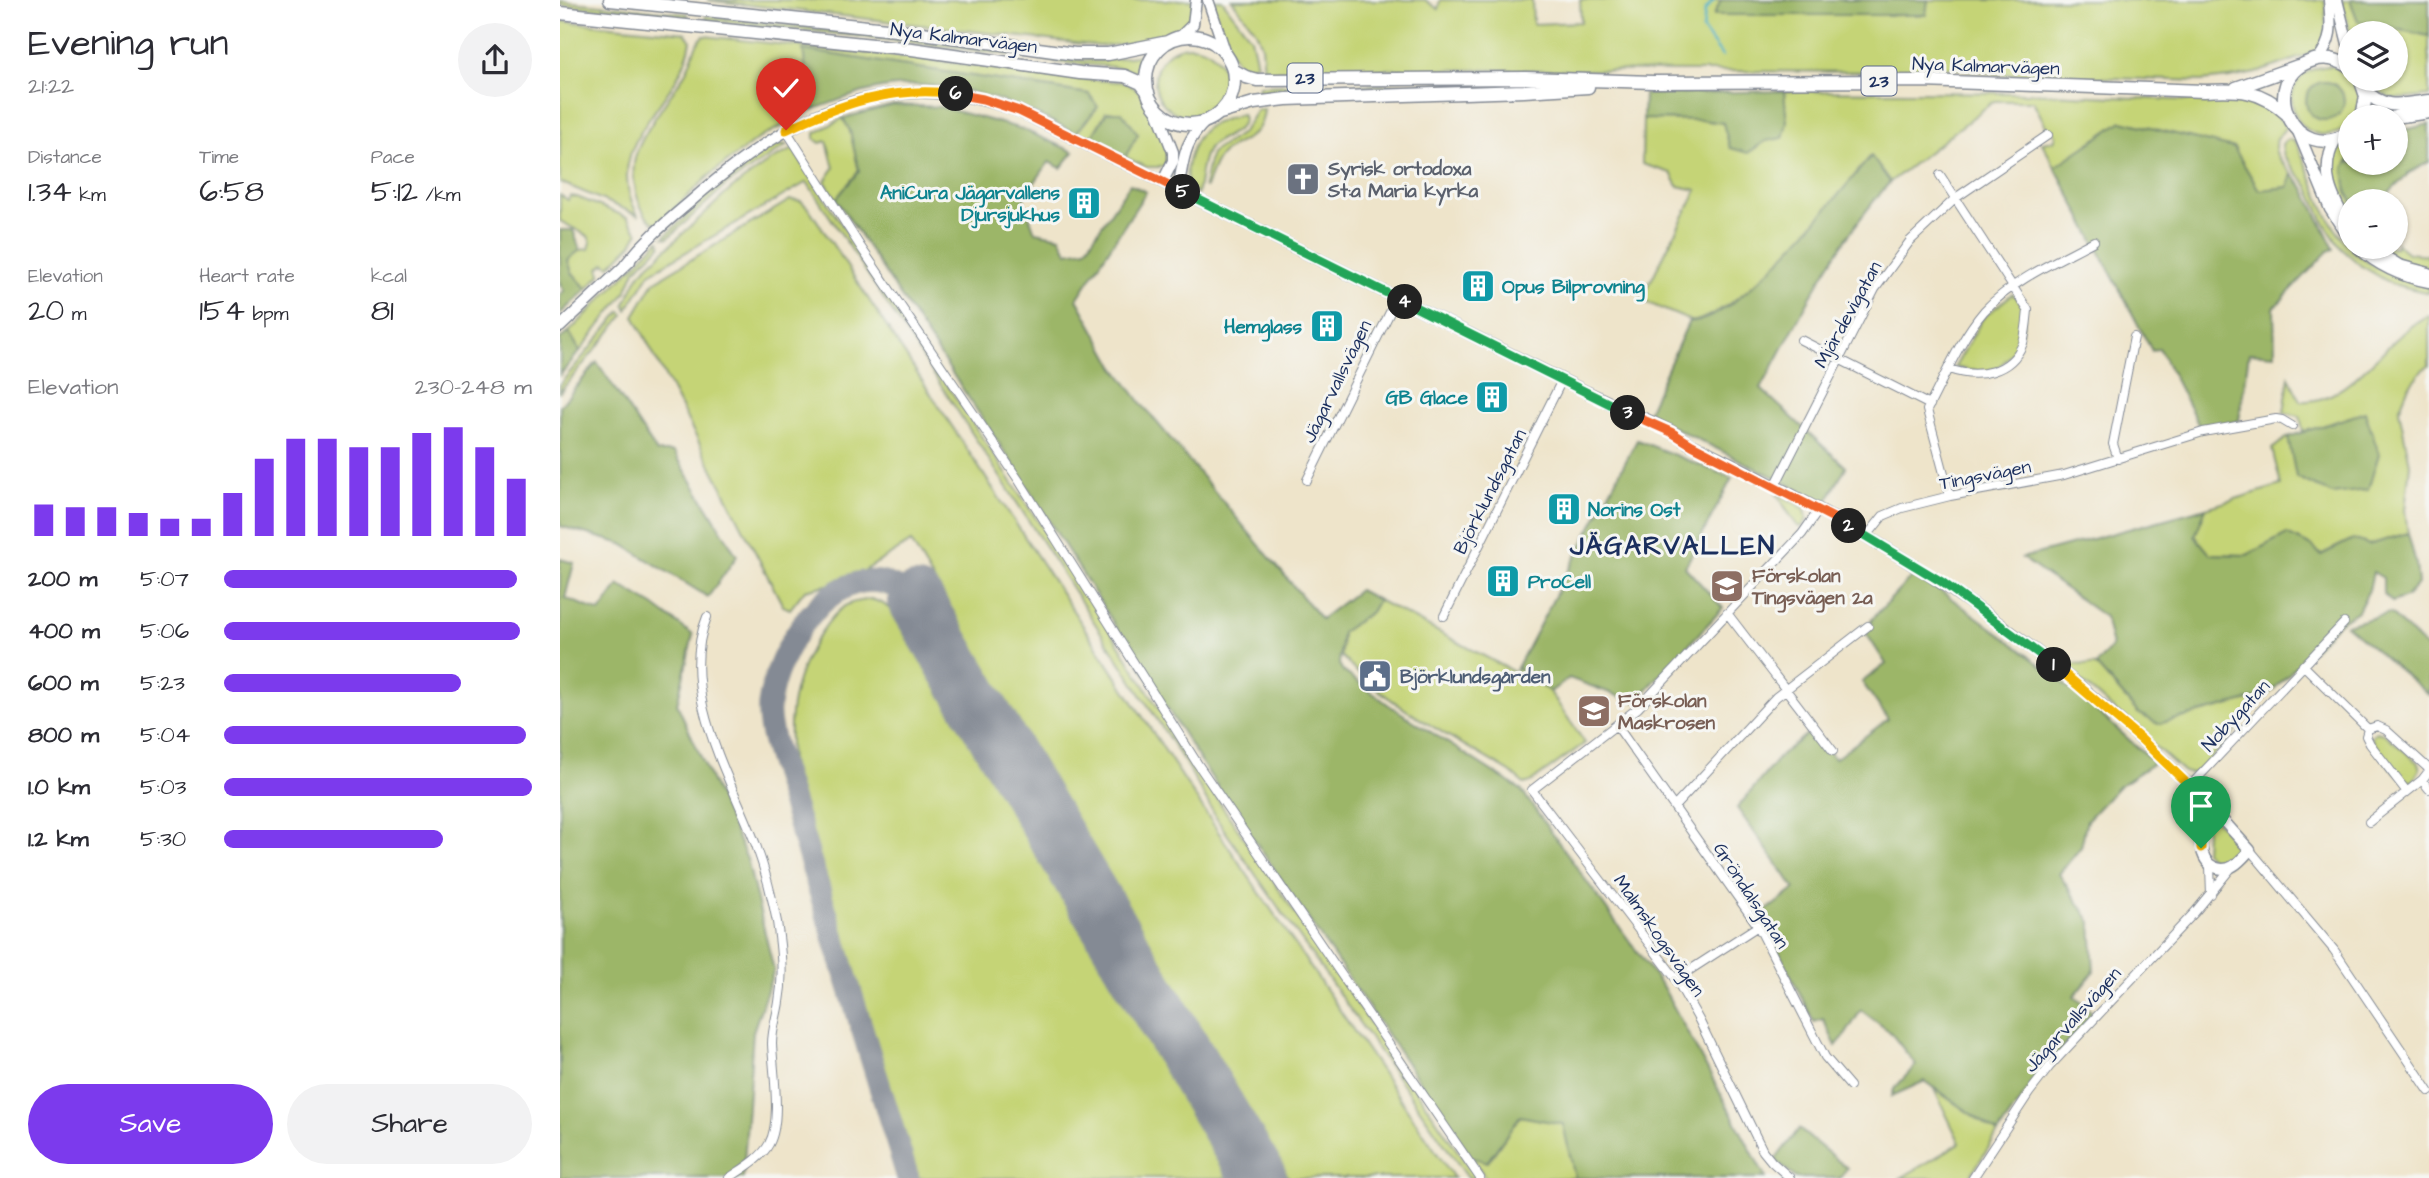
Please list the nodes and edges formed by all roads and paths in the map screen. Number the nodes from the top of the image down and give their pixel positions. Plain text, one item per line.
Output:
1 (610, 0) edge
2 (1196, 0) edge
3 (1208, 0) edge
4 (2329, 0) edge
5 (2337, 0) edge
6 (560, 13) edge
7 (2342, 21) edge
8 (1180, 37) junction
9 (1168, 42) junction
10 (1226, 54) junction
11 (2318, 59) junction
12 (2338, 61) edge
13 (2303, 65) junction
14 (1233, 70) junction
15 (1653, 82) junction
16 (2233, 90) junction
17 (2368, 91) edge
18 (1148, 92) junction
19 (2429, 102) edge
20 (1155, 106) junction
21 (2429, 112) edge
22 (1220, 113) junction
23 (2287, 114) junction
24 (2408, 115) edge
25 (1207, 120) junction
26 (2297, 129) junction
27 (786, 130) junction
28 (2048, 135) dead end
29 (2336, 139) joint
30 (1940, 175) dead end
31 (1163, 181) junction
32 (1178, 189) junction
33 (1956, 197) junction
34 (2338, 205) edge
35 (2338, 221) edge
36 (2094, 241) dead end
37 (2373, 259) edge
38 (2389, 259) edge
39 (2429, 273) edge
40 (2429, 282) edge
41 (2014, 285) junction
42 (1397, 298) junction
43 (560, 327) edge
44 (2134, 337) dead end
45 (1801, 341) dead end
46 (1839, 359) junction
47 (1949, 369) junction
48 (1562, 380) junction
49 (1930, 405) junction
50 (2292, 426) dead end
51 (2118, 460) junction
52 (1307, 480) dead end
53 (1775, 486) junction
54 (1950, 496) junction
55 (1819, 510) junction
56 (1867, 536) junction
57 (1727, 613) junction
58 (1444, 616) dead end
59 (707, 617) dead end
60 (2344, 623) dead end
61 (1868, 626) dead end
62 (2303, 665) junction
63 (1785, 689) junction
64 (1616, 726) junction
65 (2368, 729) junction
66 (1833, 751) dead end
67 (2429, 770) edge
68 (2422, 780) junction
69 (2190, 786) junction
70 (2429, 789) edge
71 (2407, 792) junction
72 (2200, 796) junction
73 (1674, 807) junction
74 (2369, 822) dead end
75 (2250, 850) junction
76 (2210, 866) junction
77 (2232, 867) junction
78 (2211, 894) junction
79 (1758, 926) junction
80 (1676, 979) junction
81 (1850, 1086) dead end
82 (2429, 1091) edge
83 (729, 1178) edge
84 (1480, 1178) edge
85 (1790, 1178) edge
86 (1973, 1178) edge

1 - 9 main road, Nya Kalmarvägen
2 - 8 street
3 - 10 street
4 - 11 street
5 - 7 street
6 - 18 main road, Nya Kalmarvägen
8 - 9 main road
8 - 10 main road
9 - 18 main road
10 - 14 main road
11 - 12 main road
11 - 13 main road, 23
13 - 16 main road, Nya Kalmarvägen / 23
13 - 23 main road
14 - 15 main road, Nya Kalmarvägen / 23
14 - 22 main road
15 - 16 main road, Nya Kalmarvägen / 23
15 - 22 main road, Nya Kalmarvägen / 23
16 - 23 main road, Nya Kalmarvägen / 23
17 - 19 main road
18 - 20 main road
20 - 25 main road, 23
20 - 31 street
21 - 24 main road
22 - 25 main road, 23
23 - 26 main road, 23
25 - 32 street
26 - 29 main road
26 - 35 street
27 - 31 street
27 - 43 street
27 - 84 street
28 - 33 street, Mjärdevigatan
29 - 34 street
30 - 33 street
31 - 32 street
32 - 42 street
33 - 41 street
33 - 46 street, Mjärdevigatan
36 - 41 street
37 - 40 street
38 - 39 street
41 - 47 street
41 - 47 street
42 - 48 street
42 - 52 street, Jägarvallsvägen
44 - 51 street
45 - 46 street
46 - 49 street
46 - 53 street, Mjärdevigatan
47 - 49 street
48 - 53 street
48 - 58 street, Björklundsgatan
49 - 54 street
50 - 51 street, Tingsvägen
51 - 54 street, Tingsvägen
53 - 55 street
54 - 56 street, Tingsvägen
55 - 56 street
55 - 57 street
56 - 69 street
57 - 63 street
57 - 64 street
59 - 83 street
60 - 62 street, Nobygatan
61 - 63 street
62 - 65 street
62 - 69 street, Nobygatan
63 - 66 street
63 - 73 street
64 - 73 street, Gröndalsgatan
64 - 80 street, Malmskogsvägen
65 - 67 street
65 - 71 street
67 - 68 street
68 - 70 street
68 - 71 street
69 - 72 street
71 - 74 street
72 - 75 street
72 - 76 street
73 - 79 street, Gröndalsgatan
75 - 77 street, Jägarvallsvägen
75 - 82 street
76 - 77 street
76 - 78 street
77 - 78 street, Jägarvallsvägen
78 - 86 street, Jägarvallsvägen
79 - 80 street
79 - 81 street, Gröndalsgatan
80 - 85 street, Malmskogsvägen

